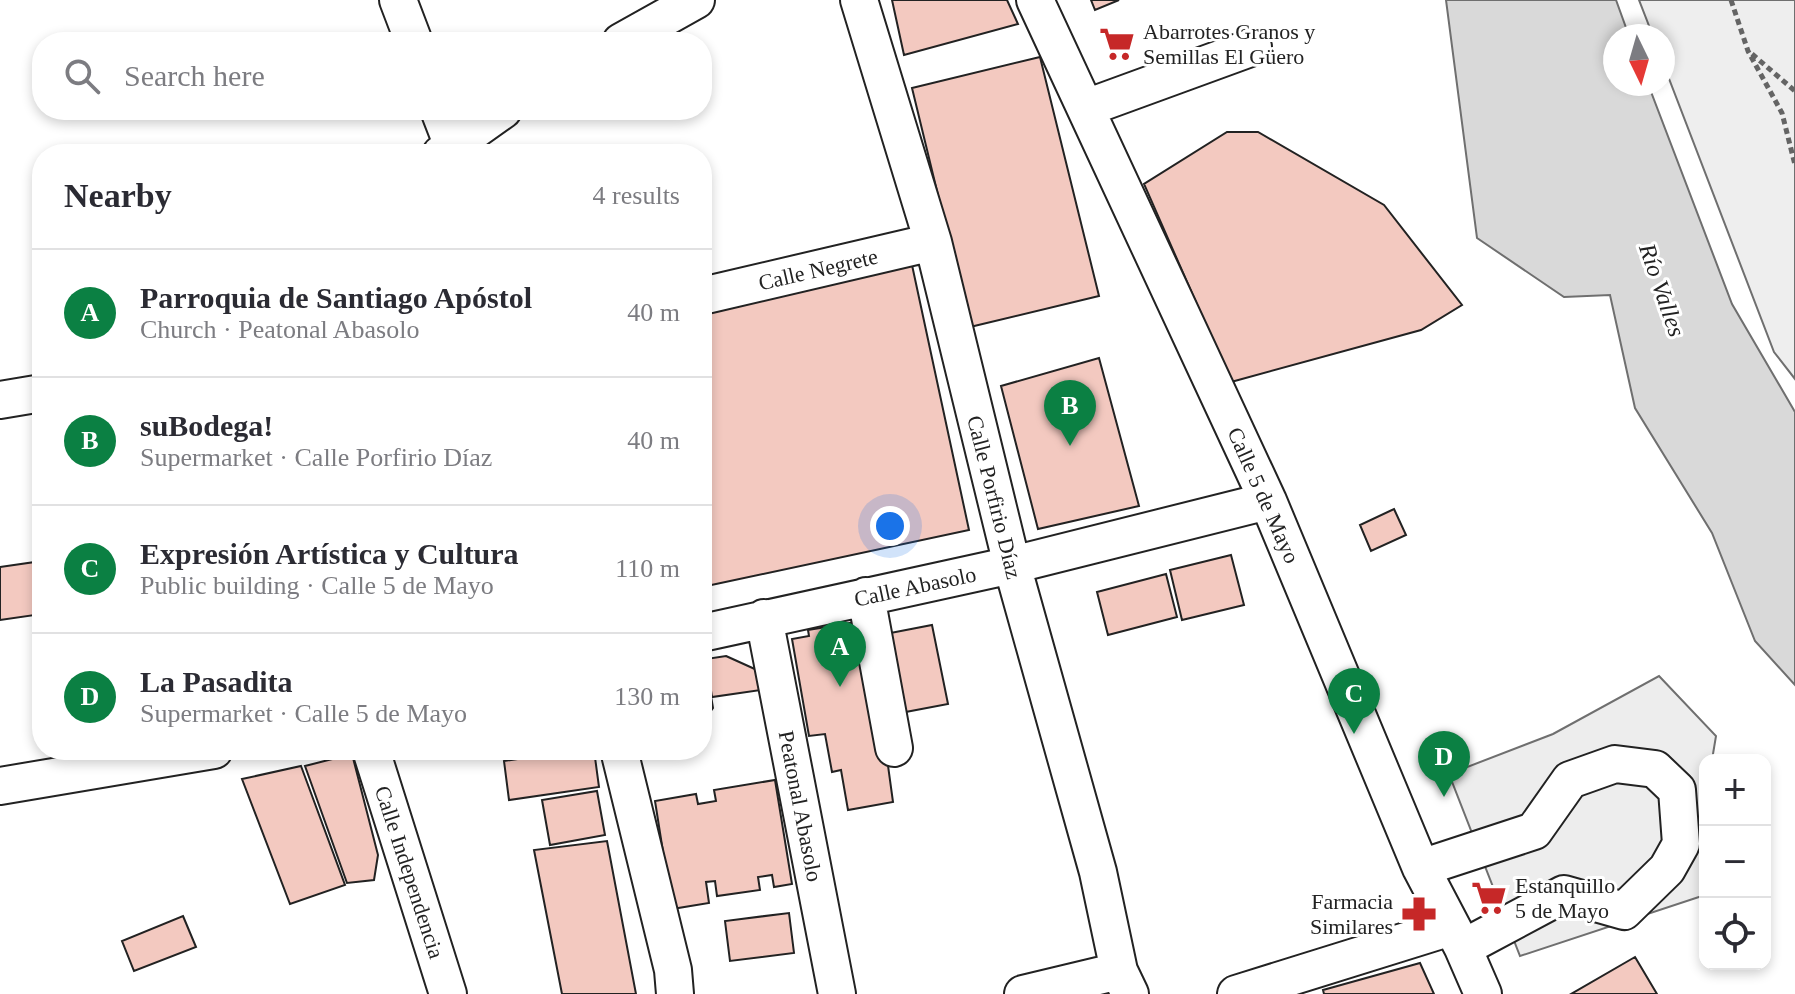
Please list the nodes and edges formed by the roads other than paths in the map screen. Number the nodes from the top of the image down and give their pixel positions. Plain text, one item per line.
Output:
1 (398, 0) edge
2 (696, 0) edge
3 (859, 0) edge
4 (1035, 0) edge
5 (410, 32) edge
6 (639, 32) edge
7 (1253, 47) dead end
8 (1086, 108) junction
9 (442, 120) edge
10 (490, 120) edge
11 (448, 144) edge
12 (459, 144) edge
13 (933, 242) junction
14 (712, 294) edge
15 (32, 395) edge
16 (0, 400) edge
17 (1268, 501) junction
18 (1012, 565) junction
19 (866, 596) junction
20 (764, 618) junction
21 (712, 631) edge
22 (894, 748) dead end
23 (155, 760) edge
24 (374, 760) edge
25 (621, 760) edge
26 (0, 786) edge
27 (1421, 868) junction
28 (1457, 937) junction
29 (1124, 983) edge
30 (448, 994) edge
31 (675, 994) edge
32 (837, 994) edge
33 (1023, 994) edge
34 (1236, 994) edge
35 (1483, 994) edge

1 - 5 street
2 - 6 street
3 - 13 street, Calle Porfirio Díaz
4 - 8 street, Calle 5 de Mayo
7 - 8 street
8 - 17 street, Calle 5 de Mayo
9 - 11 street
10 - 12 street
13 - 14 street, Calle Negrete
13 - 18 street, Calle Porfirio Díaz
15 - 16 street
17 - 18 street, Calle Abasolo
17 - 27 street, Calle 5 de Mayo
18 - 19 street, Calle Abasolo
18 - 29 street, Calle Porfirio Díaz
19 - 20 street, Calle Abasolo
19 - 22 street
20 - 21 street, Calle Abasolo
20 - 32 street, Peatonal Abasolo
23 - 26 street
24 - 30 street, Calle Independencia
25 - 31 street
27 - 28 street, Calle 5 de Mayo
27 - 28 street
28 - 34 street
28 - 35 street, Calle 5 de Mayo
29 - 33 street

